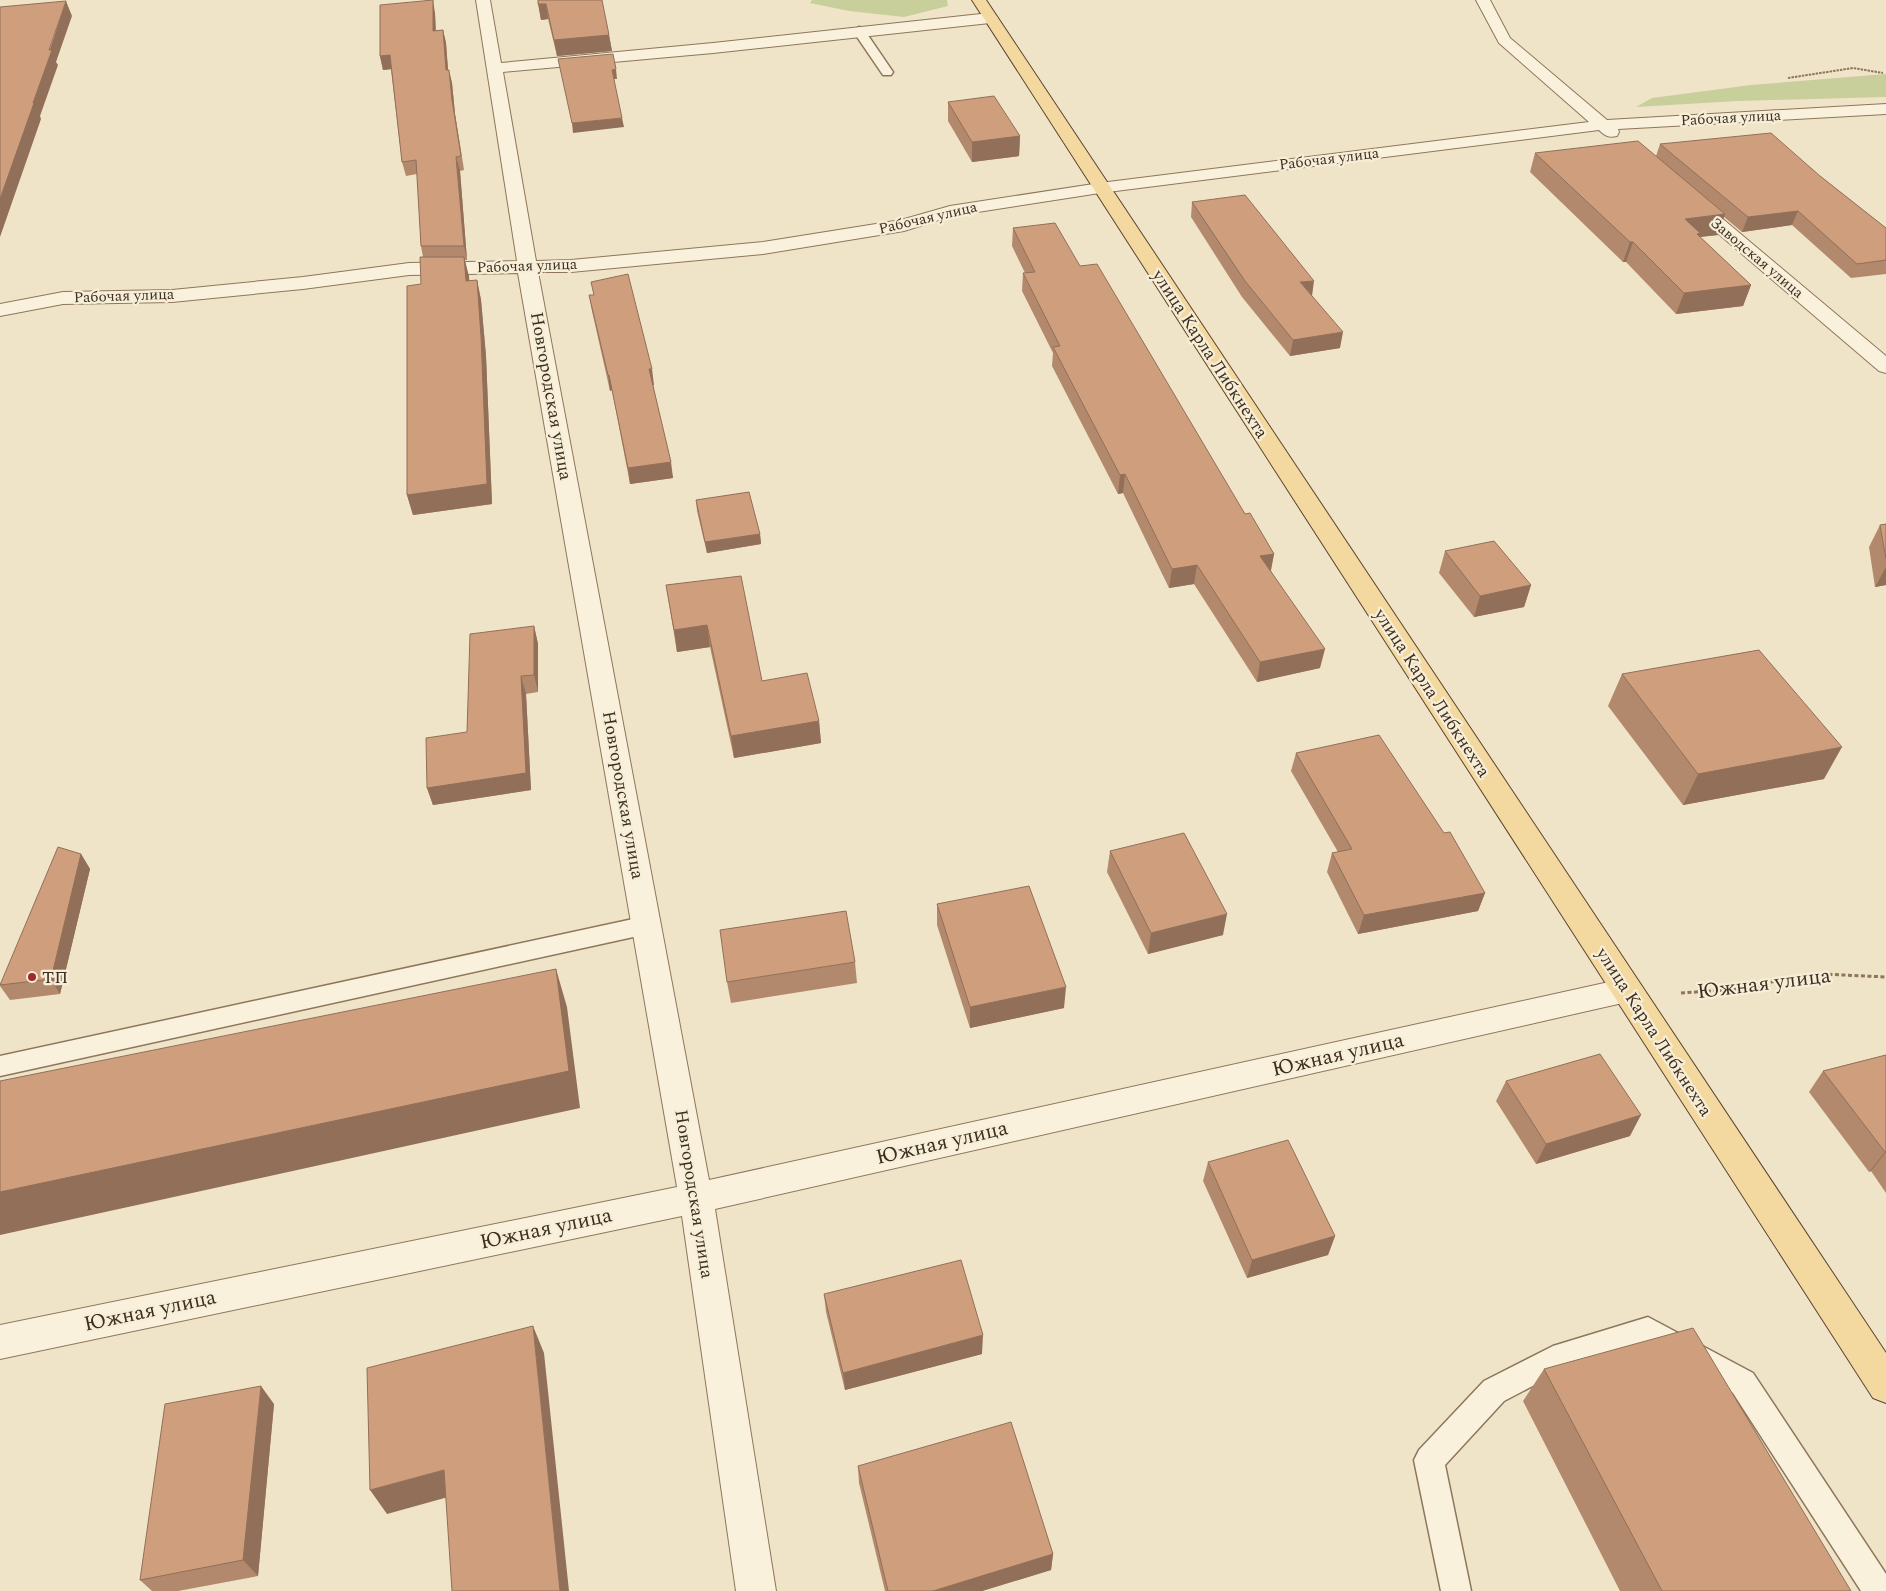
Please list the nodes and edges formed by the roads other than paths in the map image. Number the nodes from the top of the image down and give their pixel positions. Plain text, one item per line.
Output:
1 (482, 0) edge
2 (1484, 0) edge
3 (985, 9) edge
4 (860, 31) junction
5 (494, 68) junction
6 (887, 72) dead end
7 (1886, 109) edge
8 (1602, 125) junction
9 (1625, 144) edge
10 (1100, 188) junction
11 (1677, 189) edge
12 (527, 267) junction
13 (0, 310) edge
14 (1886, 367) edge
15 (646, 924) junction
16 (1627, 990) junction
17 (0, 1066) edge
18 (696, 1198) junction
19 (0, 1342) edge
20 (1886, 1385) edge
21 (756, 1591) edge
22 (1456, 1591) edge
23 (1880, 1591) edge

1 - 5 street, Новгородская улица
2 - 8 street
3 - 4 street
3 - 10 main road, улица Карла Либкнехта
4 - 5 street
4 - 6 lane
5 - 12 street, Новгородская улица
7 - 8 street, Рабочая улица
8 - 9 street
8 - 10 street, Рабочая улица
10 - 12 street, Рабочая улица
10 - 16 main road, улица Карла Либкнехта
11 - 14 street, Заводская улица
12 - 13 street, Рабочая улица
12 - 15 street, Новгородская улица
15 - 17 lane
15 - 18 street, Новгородская улица
16 - 18 street, Южная улица
16 - 20 main road, улица Карла Либкнехта
18 - 19 street, Южная улица
18 - 21 street, Новгородская улица
22 - 23 lane

